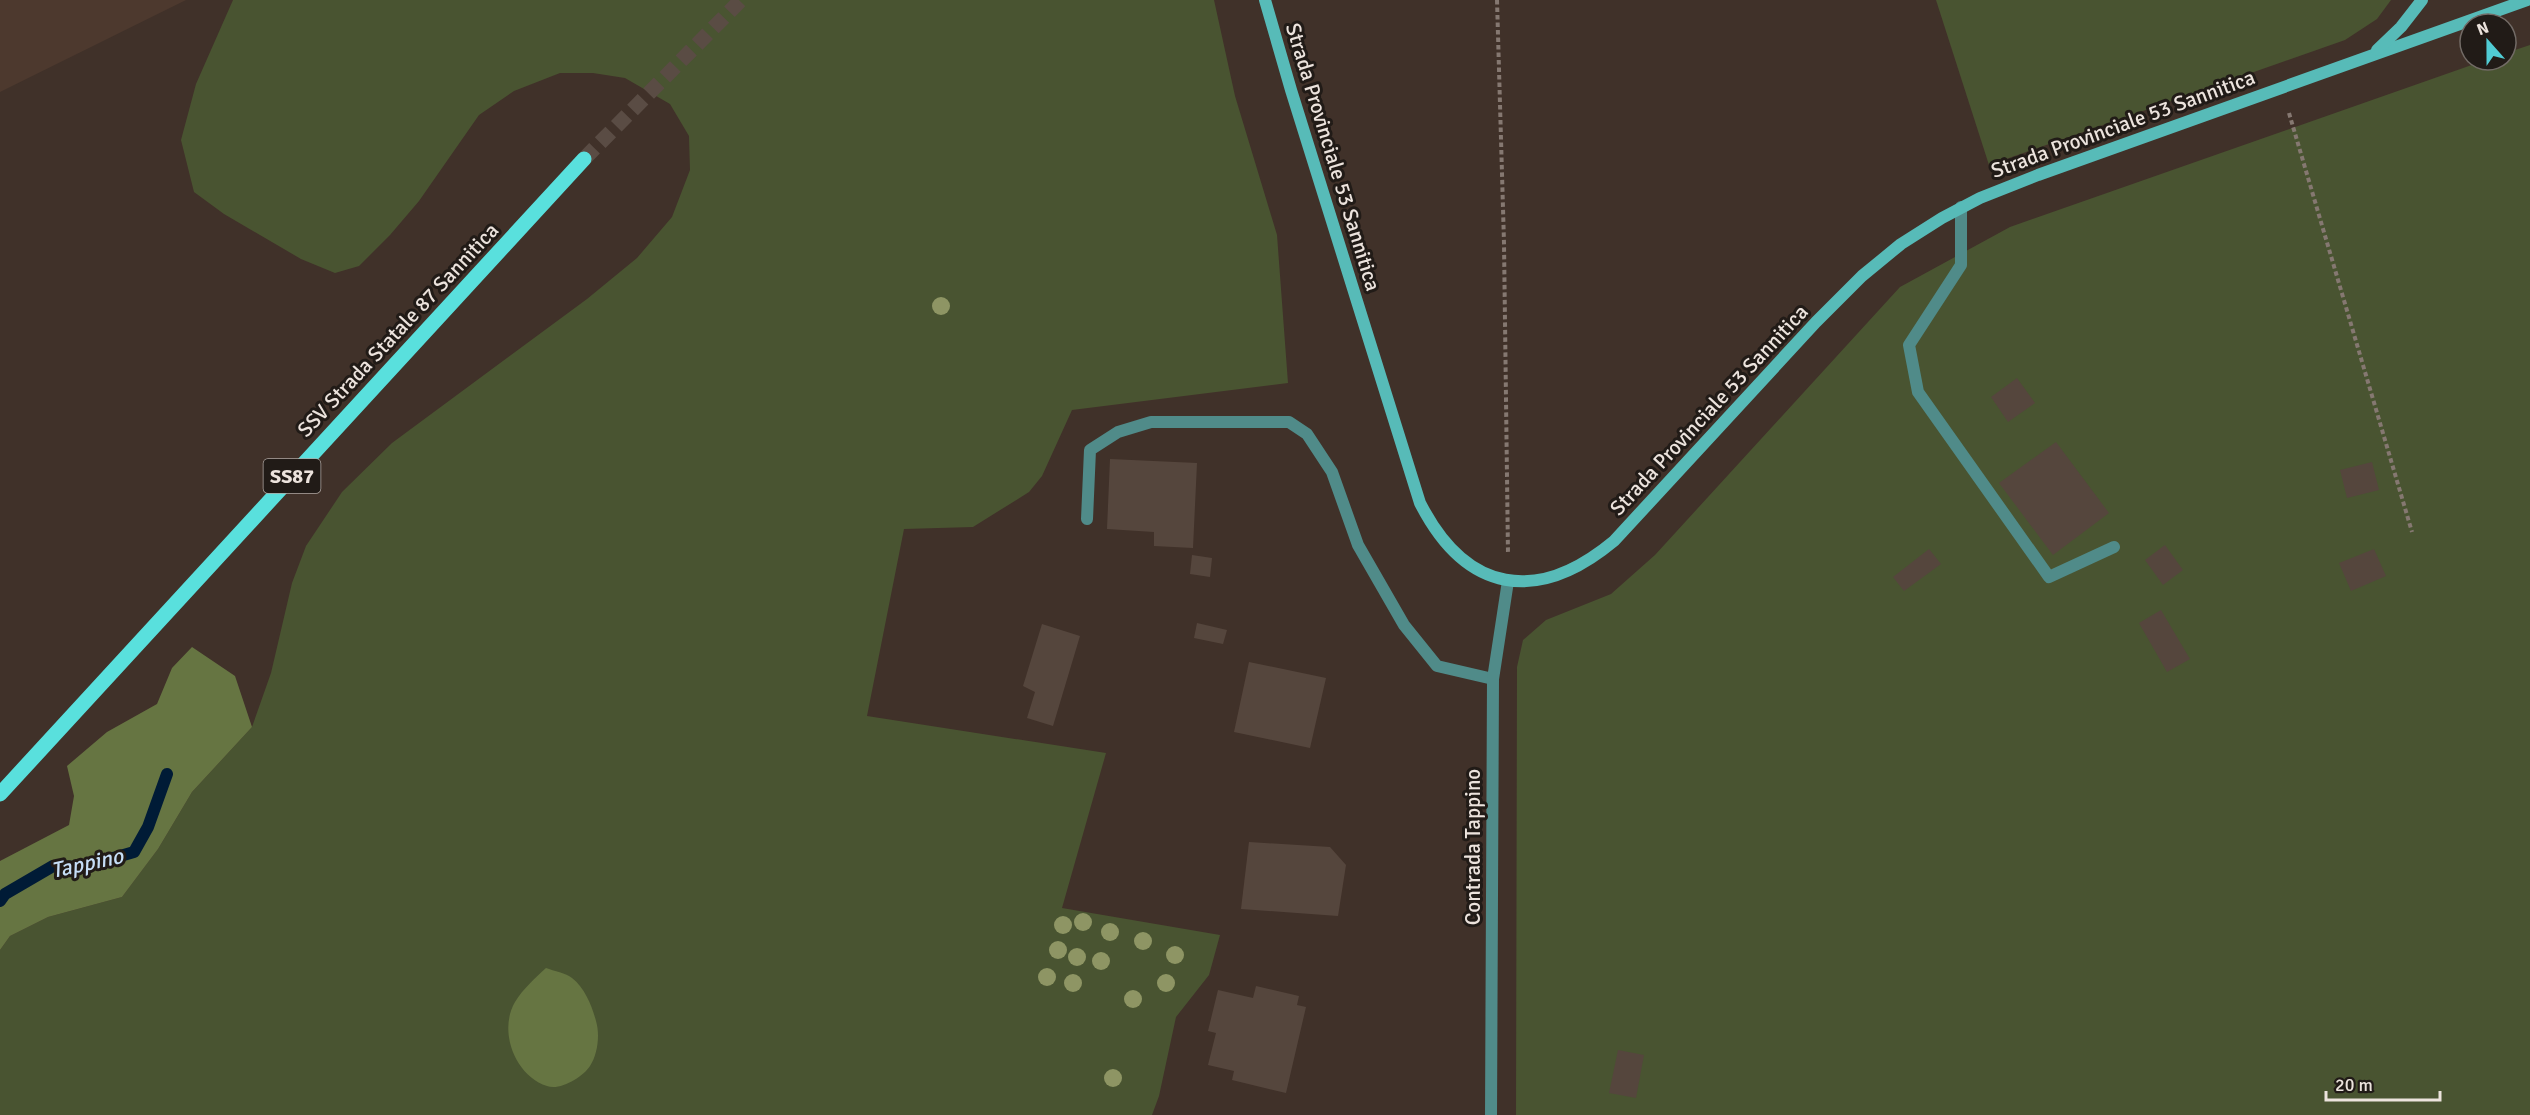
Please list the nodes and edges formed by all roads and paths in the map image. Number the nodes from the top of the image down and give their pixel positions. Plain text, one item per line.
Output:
1 (1265, 0) edge
2 (1497, 0) edge
3 (2422, 0) edge
4 (2527, 0) edge
5 (2371, 55) junction
6 (2281, 86) junction
7 (584, 159) tunnel mouth
8 (1961, 207) junction
9 (1087, 519) dead end
10 (2412, 532) dead end
11 (2114, 547) dead end
12 (1508, 580) junction
13 (1493, 679) junction
14 (0, 794) edge
15 (1491, 1115) edge

1 - 12 street, Strada Provinciale 53 Sannitica
2 - 12 path
3 - 5 street
4 - 5 street, Strada Provinciale 53 Sannitica
5 - 6 street, Strada Provinciale 53 Sannitica
6 - 8 street, Strada Provinciale 53 Sannitica
6 - 10 path
7 - 14 main road, SSV Strada Statale 87 Sannitica / SS87
8 - 11 street
8 - 12 street, Strada Provinciale 53 Sannitica
9 - 13 street
12 - 13 street, Contrada Tappino
13 - 15 street, Contrada Tappino

